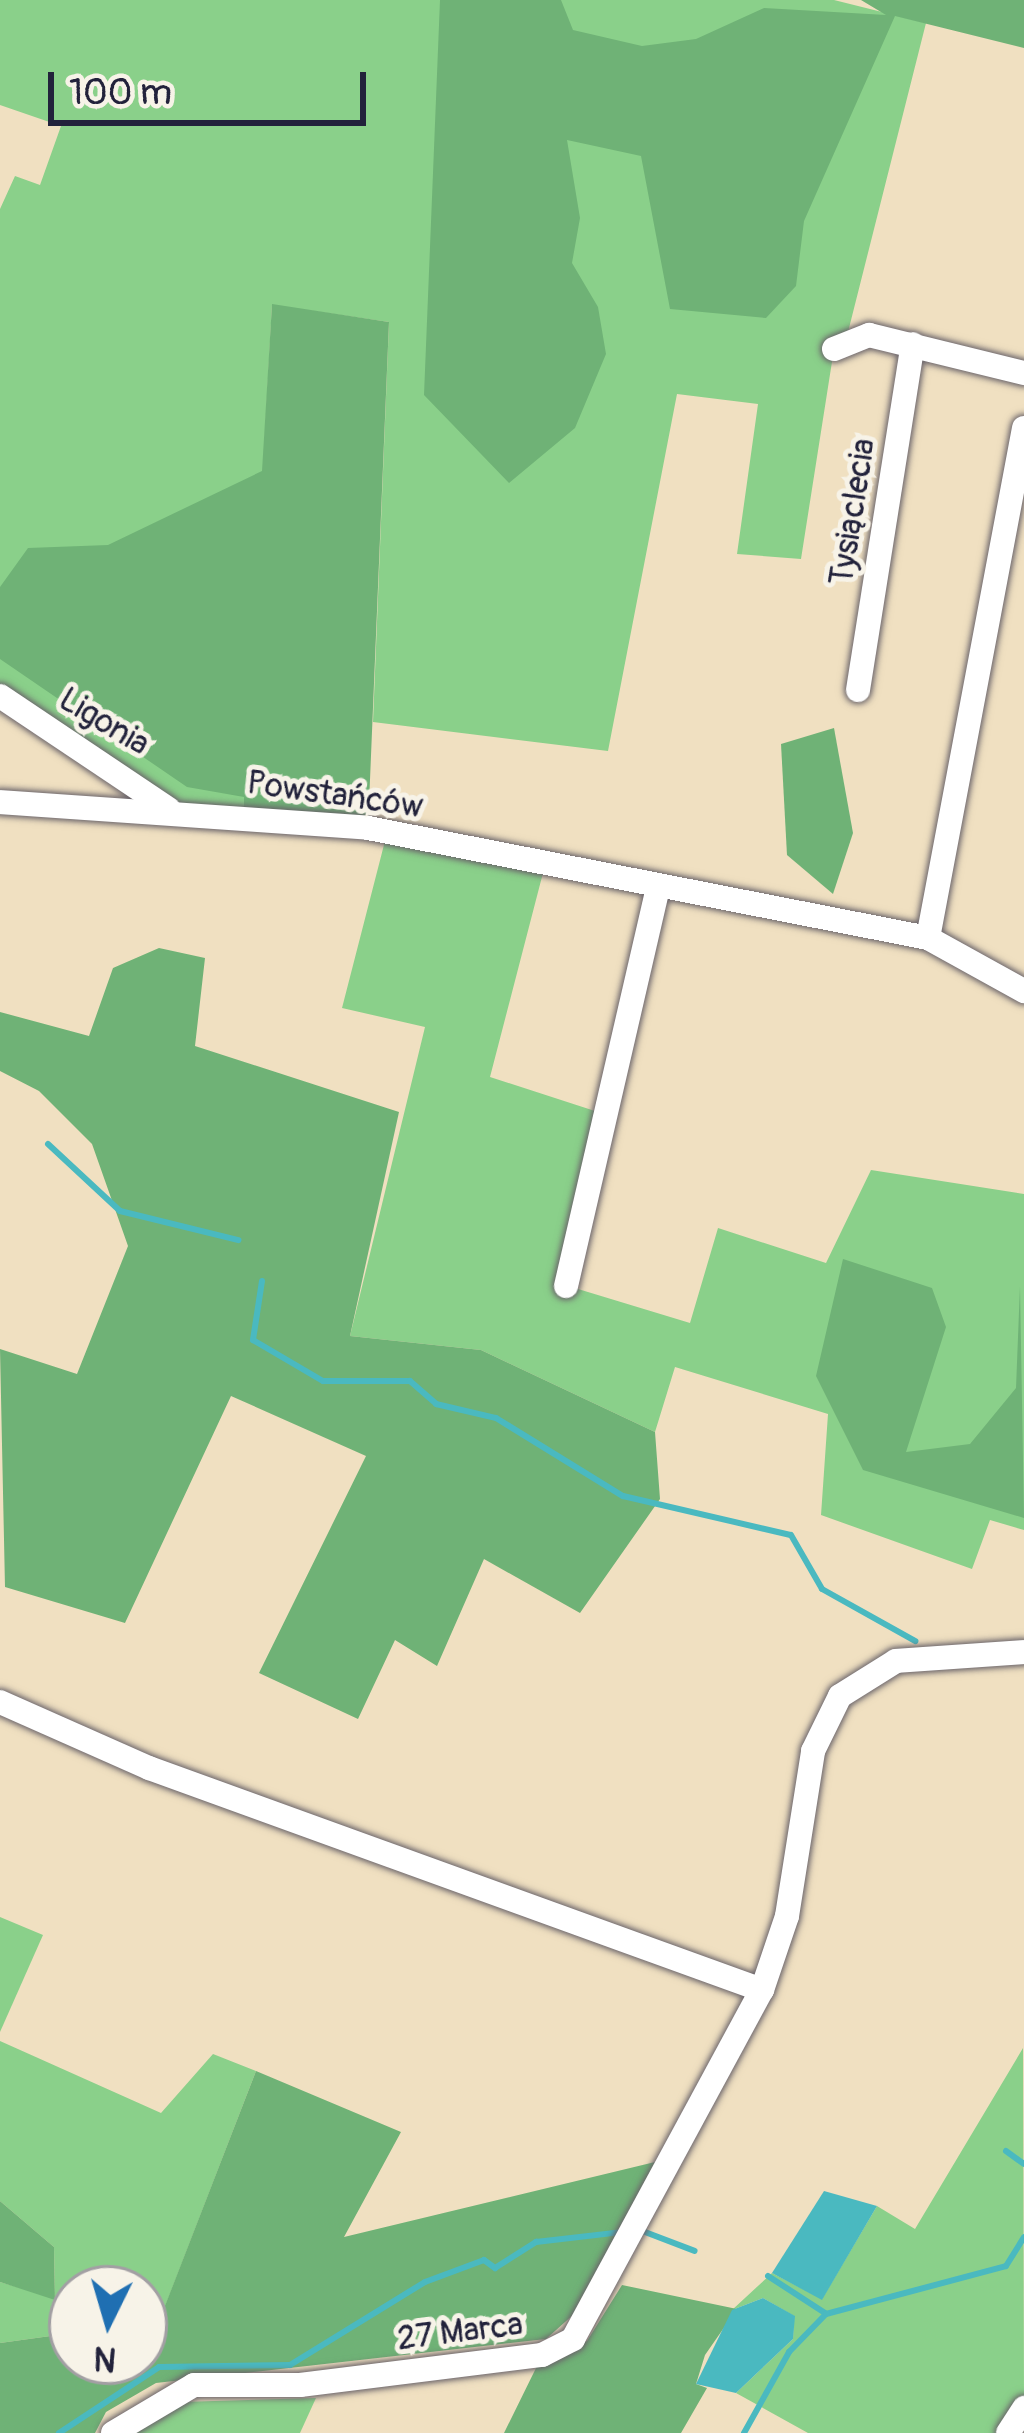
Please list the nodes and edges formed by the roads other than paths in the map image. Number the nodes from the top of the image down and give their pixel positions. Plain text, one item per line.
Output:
1 (913, 344) junction
2 (834, 349) dead end
3 (1024, 373) edge
4 (1024, 428) edge
5 (858, 690) dead end
6 (0, 697) edge
7 (0, 802) edge
8 (169, 808) junction
9 (658, 888) junction
10 (928, 938) junction
11 (1024, 991) edge
12 (566, 1286) dead end
13 (1024, 1652) edge
14 (0, 1702) edge
15 (762, 1990) junction
16 (1024, 2408) edge
17 (113, 2433) edge
18 (1008, 2433) edge

1 - 2 street
1 - 3 street
1 - 5 street, Tysiąclecia
4 - 10 street
6 - 8 street, Ligonia
7 - 8 street, Powstańców
8 - 9 street, Powstańców
9 - 10 street, Powstańców
9 - 12 street
10 - 11 street, Powstańców
13 - 15 street, 27 Marca
14 - 15 street
15 - 17 street, 27 Marca
16 - 18 street

